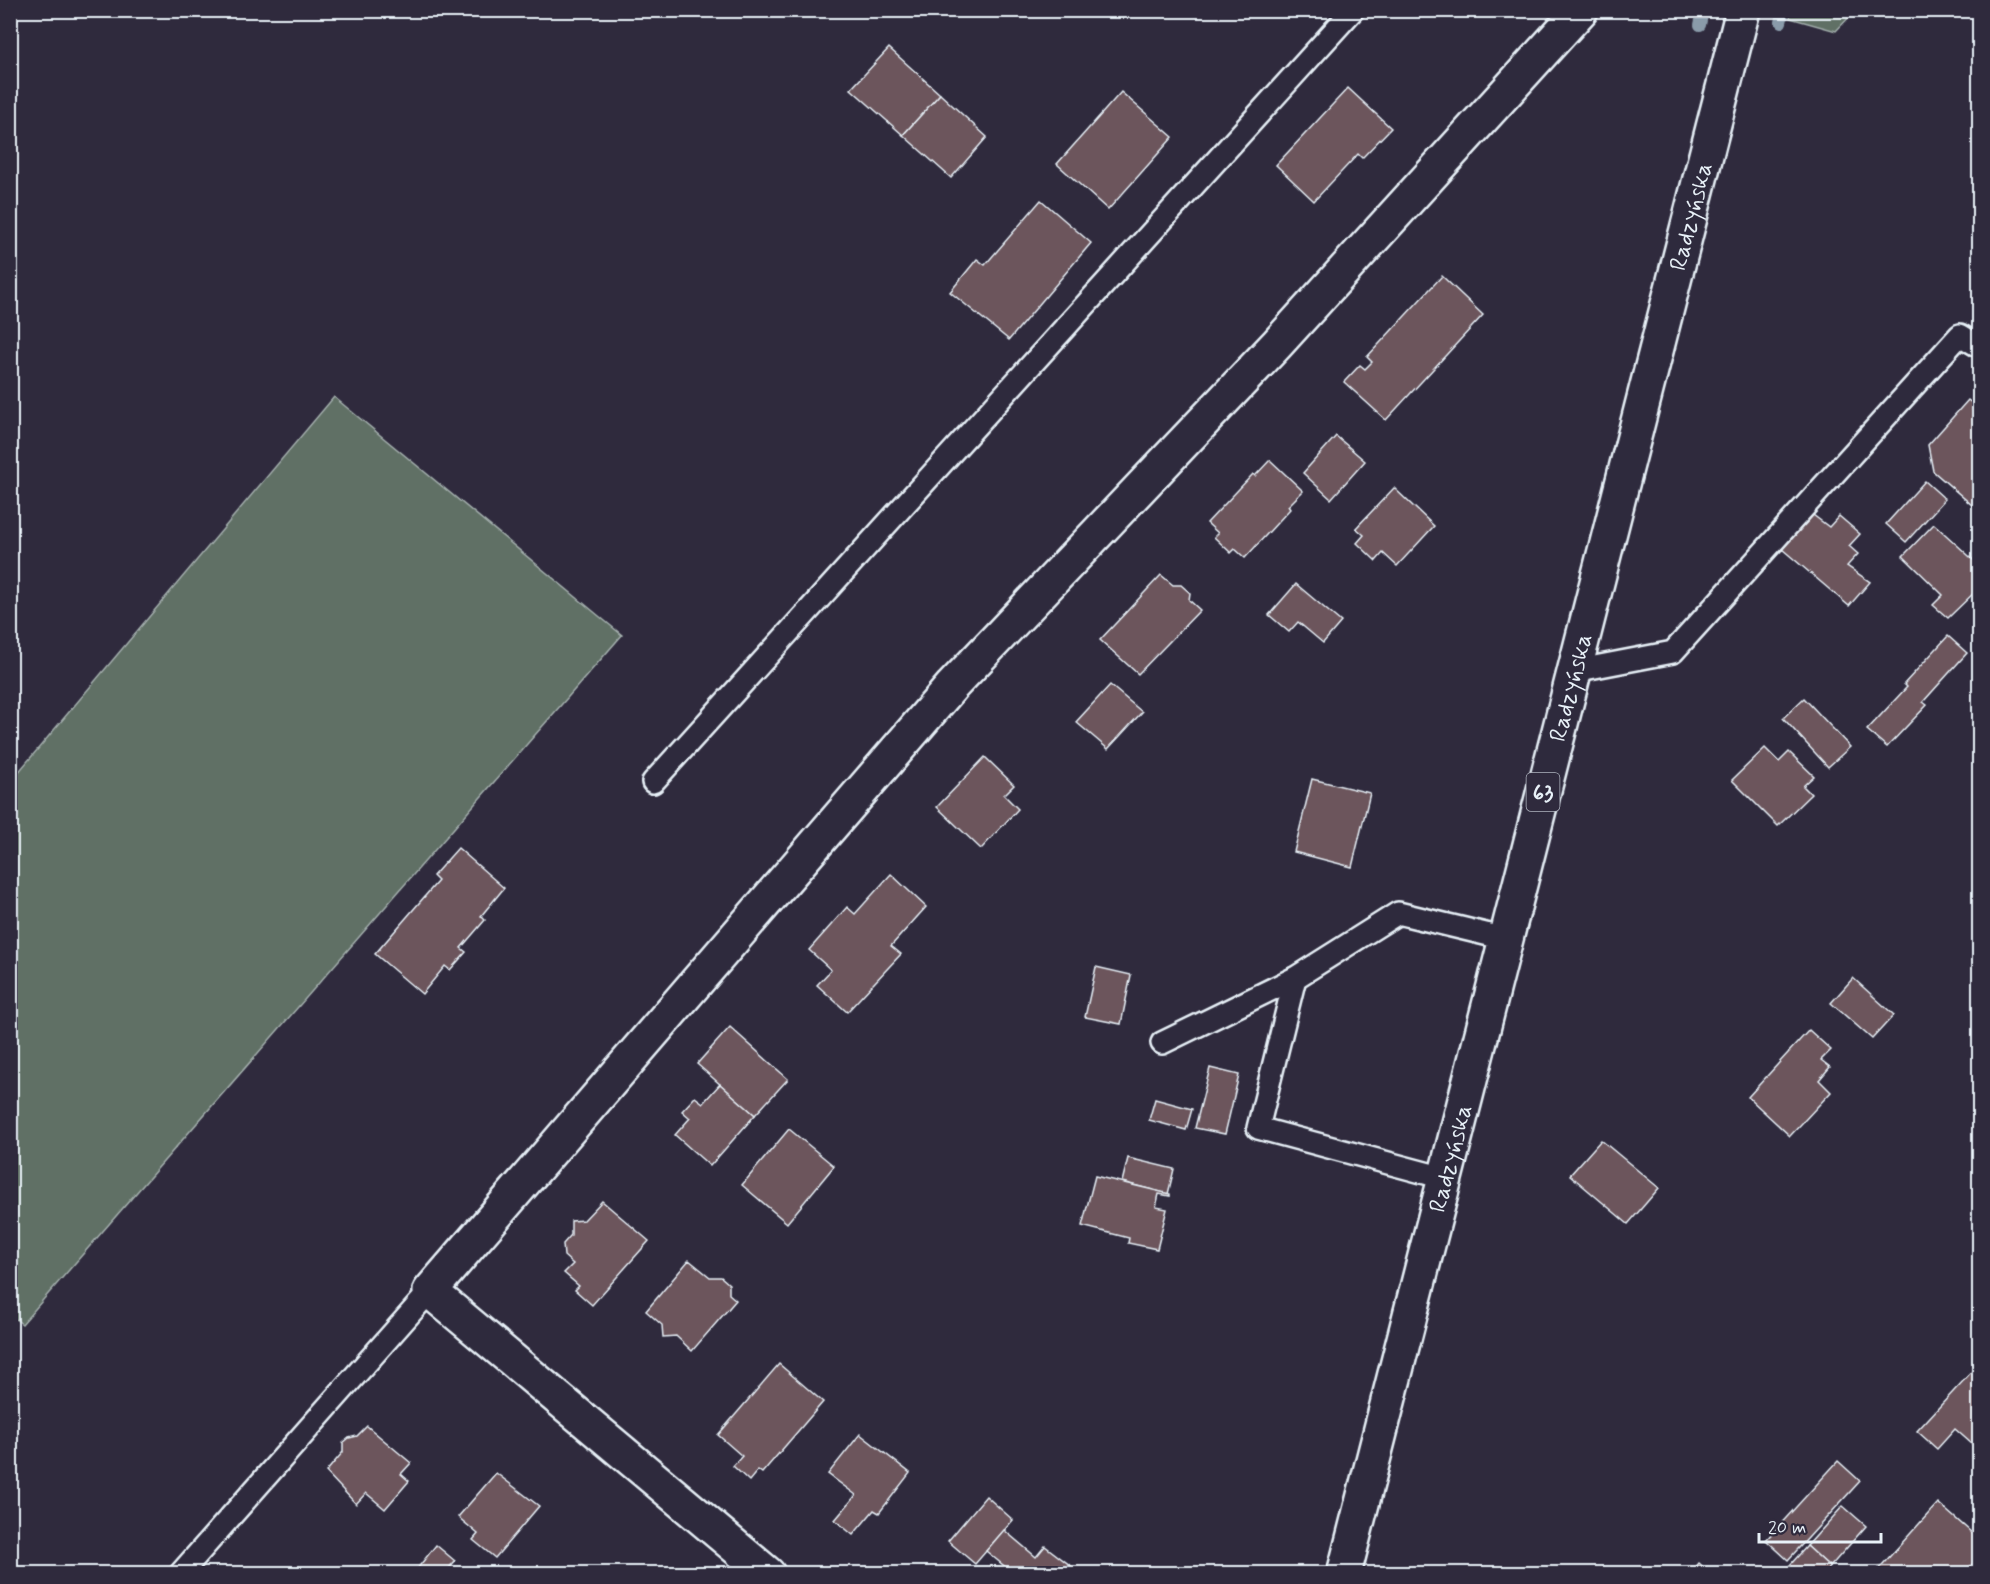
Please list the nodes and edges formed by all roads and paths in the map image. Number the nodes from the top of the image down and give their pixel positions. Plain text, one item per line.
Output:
1 (1353, 10) edge
2 (1581, 10) edge
3 (1743, 10) edge
4 (1980, 346) edge
5 (1574, 671) junction
6 (653, 782) dead end
7 (1506, 939) junction
8 (1294, 978) junction
9 (1162, 1042) dead end
10 (1444, 1178) junction
11 (430, 1291) junction
12 (180, 1574) edge
13 (768, 1574) edge
14 (1344, 1574) edge

1 - 6 lane
2 - 11 street
3 - 5 street, Radzyńska / 63
4 - 5 lane
5 - 7 street, Radzyńska / 63
7 - 8 lane
7 - 10 street, Radzyńska / 63
8 - 9 lane
8 - 10 lane
10 - 14 street, Radzyńska / 63
11 - 12 lane
11 - 13 street

